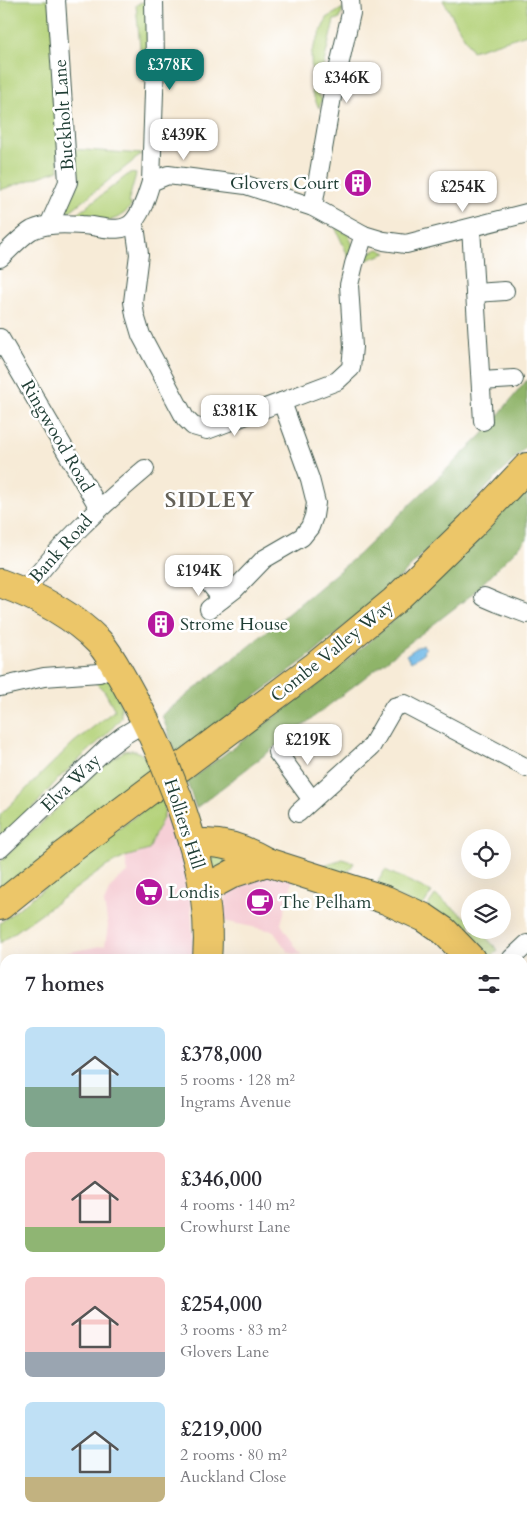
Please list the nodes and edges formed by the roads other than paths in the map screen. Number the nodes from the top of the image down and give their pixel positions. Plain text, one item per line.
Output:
1 (56, 0) edge
2 (154, 0) edge
3 (350, 0) edge
4 (151, 182) junction
5 (313, 207) junction
6 (527, 213) edge
7 (133, 222) junction
8 (49, 225) junction
9 (471, 228) junction
10 (364, 235) junction
11 (0, 258) edge
12 (505, 291) dead end
13 (475, 293) junction
14 (0, 338) edge
15 (514, 379) dead end
16 (481, 381) junction
17 (282, 402) junction
18 (484, 421) dead end
19 (527, 467) edge
20 (145, 469) dead end
21 (99, 508) junction
22 (202, 574) dead end
23 (12, 588) edge
24 (492, 605) dead end
25 (527, 614) edge
26 (115, 665) junction
27 (0, 687) edge
28 (146, 722) junction
29 (277, 752) dead end
30 (527, 768) edge
31 (312, 800) junction
32 (298, 813) dead end
33 (193, 844) junction
34 (0, 850) edge
35 (267, 862) junction
36 (204, 889) junction
37 (0, 906) edge
38 (527, 944) edge
39 (207, 954) edge
40 (466, 954) edge
41 (516, 954) edge

1 - 8 street, Buckholt Lane
2 - 4 street
3 - 5 street
4 - 5 street
4 - 7 street
5 - 10 street
6 - 9 street
7 - 8 street
7 - 17 street
8 - 11 street
9 - 10 street
9 - 13 street
10 - 17 street
12 - 13 street
13 - 16 street
14 - 21 street, Ringwood Road
15 - 16 street
16 - 18 street
17 - 22 street
19 - 37 main road, Combe Valley Way
20 - 21 street, Bank Road
21 - 23 street, Bank Road
23 - 26 main road, Holliers Hill
24 - 25 street
26 - 27 street
26 - 28 main road, Holliers Hill
28 - 33 main road, Holliers Hill, bridge
28 - 34 street, Elva Way
29 - 31 street
30 - 31 street
31 - 32 street
33 - 35 main road
33 - 36 main road, Holliers Hill
35 - 36 main road
35 - 40 main road
36 - 39 main road, Holliers Hill
38 - 41 street

